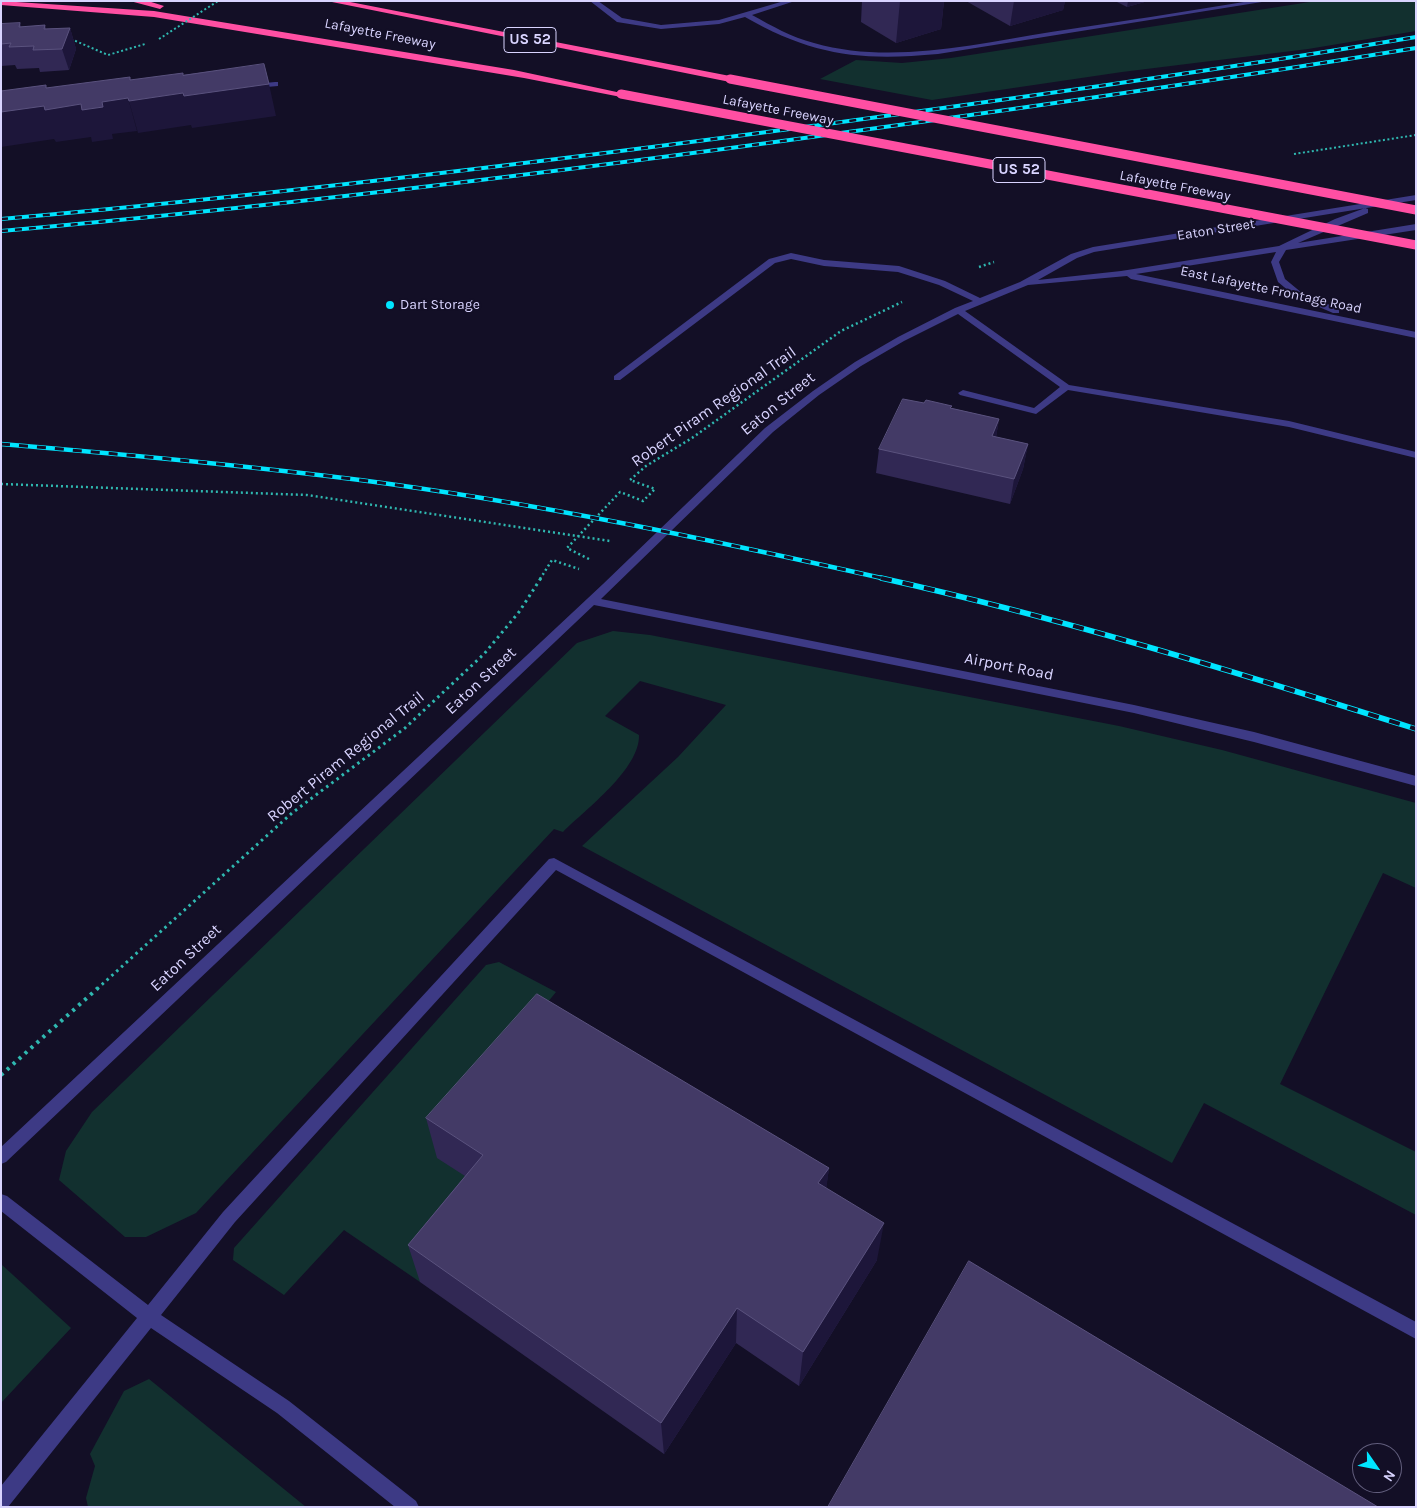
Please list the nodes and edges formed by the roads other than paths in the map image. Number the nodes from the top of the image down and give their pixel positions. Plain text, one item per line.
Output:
1 (134, 1) edge
2 (331, 1) edge
3 (593, 1) edge
4 (792, 1) edge
5 (1265, 1) edge
6 (1, 2) edge
7 (745, 14) junction
8 (523, 75) junction
9 (275, 84) dead end
10 (246, 87) edge
11 (1416, 197) edge
12 (1403, 199) junction
13 (1416, 210) edge
14 (1416, 227) edge
15 (1416, 245) edge
16 (1283, 247) junction
17 (1121, 274) junction
18 (1023, 284) junction
19 (979, 301) junction
20 (958, 310) junction
21 (1384, 328) junction
22 (1416, 335) edge
23 (617, 378) dead end
24 (1066, 387) junction
25 (963, 393) dead end
26 (1416, 456) edge
27 (592, 601) junction
28 (1416, 781) edge
29 (1, 1157) edge
30 (1, 1201) edge
31 (149, 1317) junction
32 (1416, 1331) edge
33 (1, 1501) edge
34 (410, 1507) edge

1 - 8 highway, Lafayette Freeway / US 52
2 - 13 highway, Lafayette Freeway / US 52, bridge
3 - 7 street
4 - 7 street
5 - 7 street
6 - 8 highway
8 - 15 highway, Lafayette Freeway / US 52, bridge
9 - 10 street
11 - 12 street, Eaton Street
12 - 16 street
12 - 18 street, Eaton Street
14 - 16 street, Eaton Street
16 - 17 street, Eaton Street
16 - 21 street
17 - 18 street, Eaton Street
17 - 21 street, East Lafayette Frontage Road
18 - 19 street, Eaton Street
19 - 20 street, Eaton Street
19 - 23 street
20 - 24 street
20 - 27 street, Eaton Street
21 - 22 street, East Lafayette Frontage Road
24 - 25 street
24 - 26 street
27 - 28 street, Airport Road
27 - 29 street, Eaton Street
30 - 31 street
31 - 32 street
31 - 33 street
31 - 34 street

